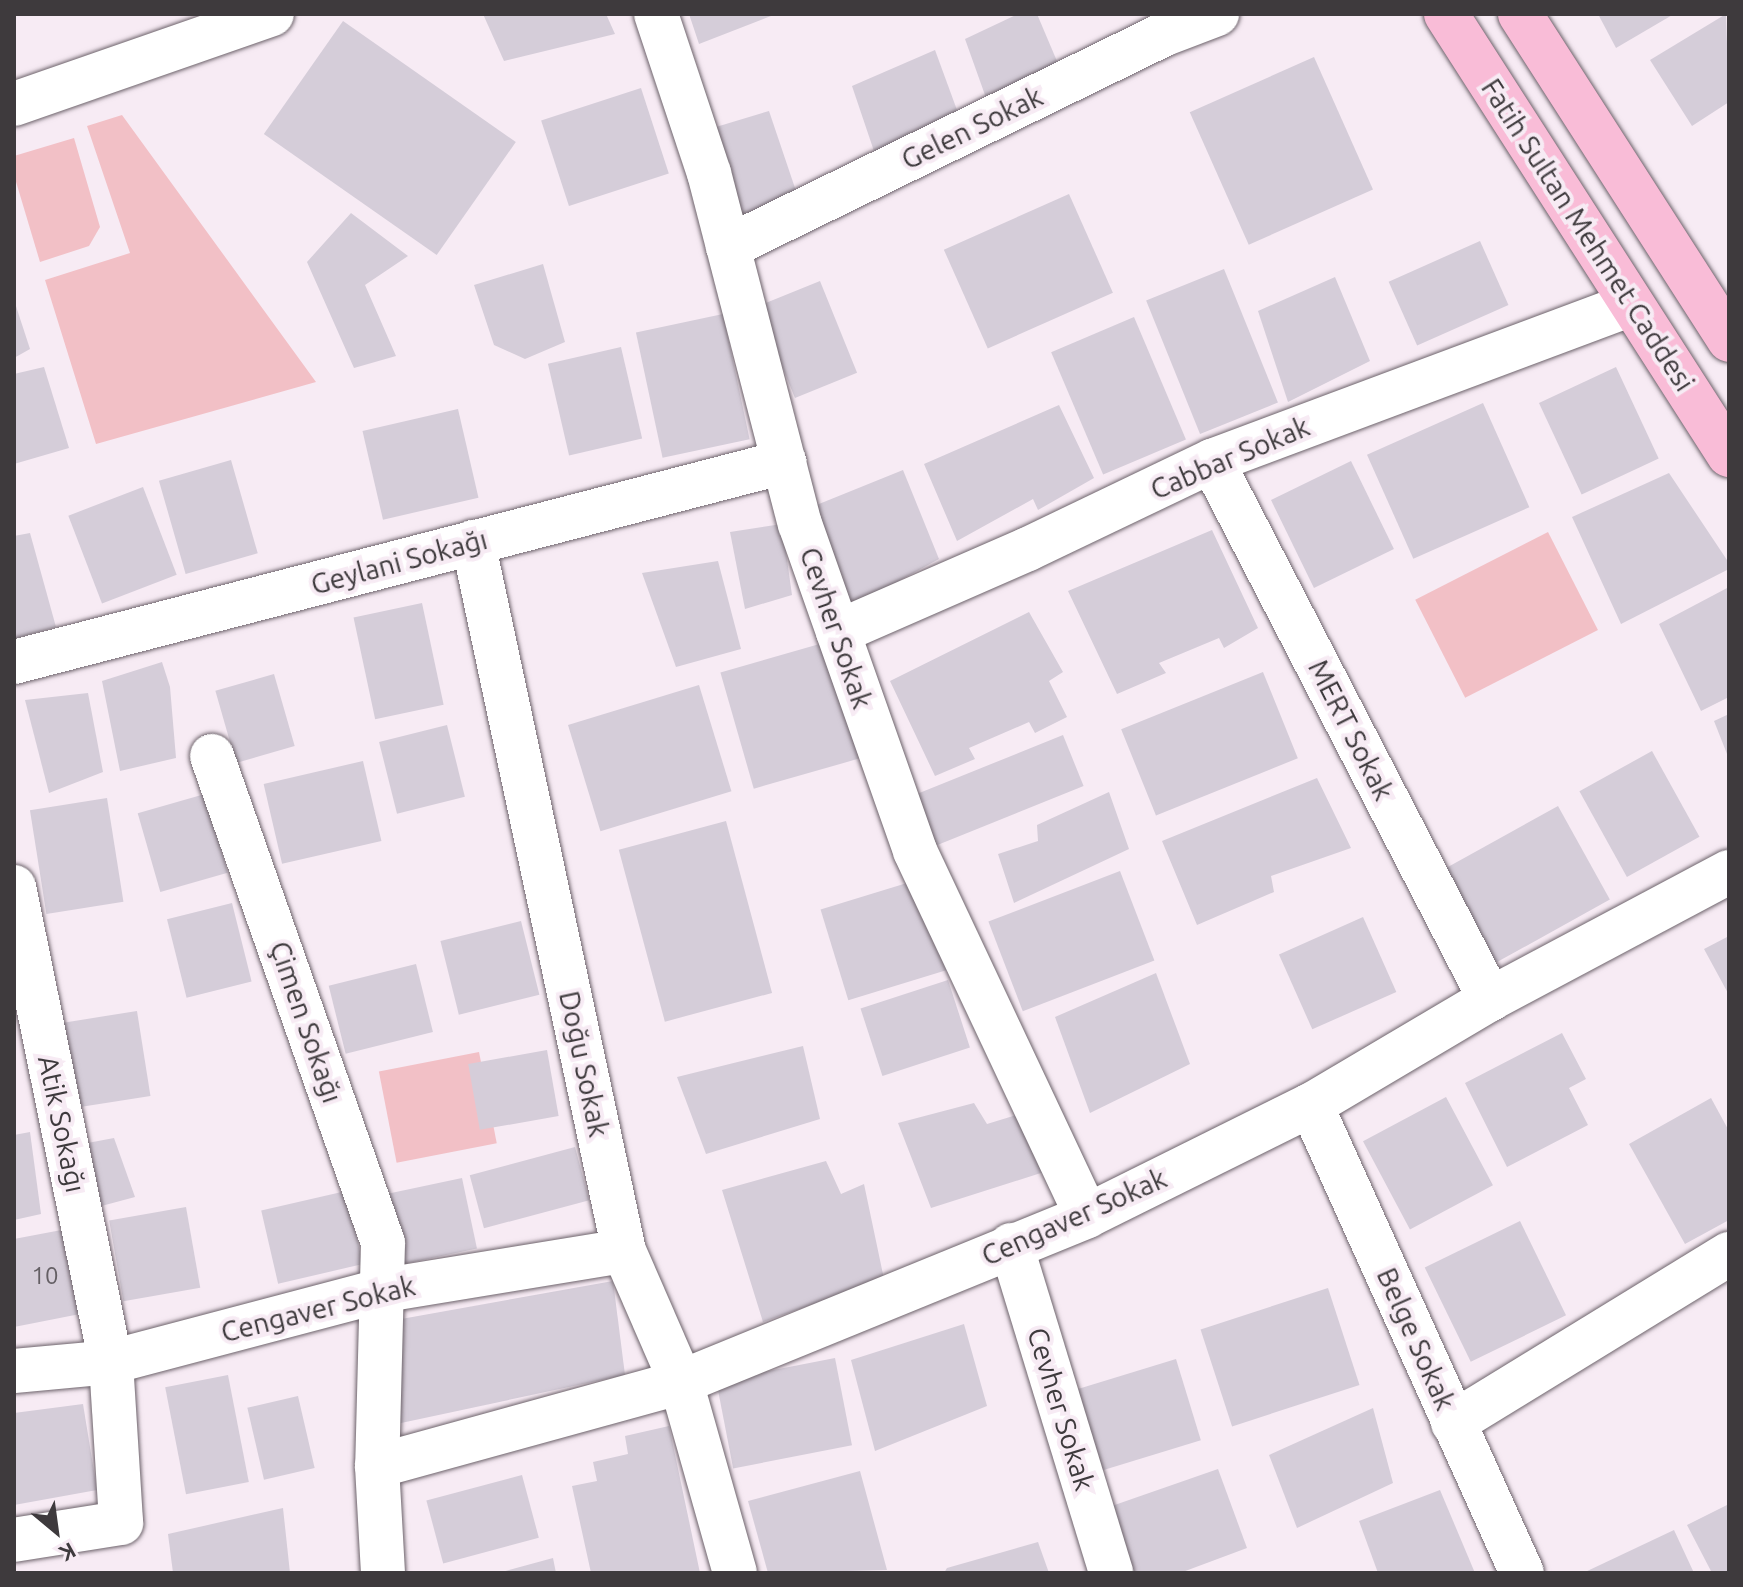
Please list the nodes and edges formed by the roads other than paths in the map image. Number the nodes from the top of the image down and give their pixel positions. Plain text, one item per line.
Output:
1 (272, 14) edge
2 (656, 14) edge
3 (1217, 14) edge
4 (1446, 14) edge
5 (1520, 14) edge
6 (14, 104) edge
7 (728, 247) junction
8 (1631, 304) junction
9 (1729, 340) edge
10 (1729, 455) edge
11 (1212, 461) junction
12 (784, 462) junction
13 (473, 542) junction
14 (838, 632) junction
15 (14, 662) edge
16 (212, 756) dead end
17 (1729, 872) edge
18 (14, 887) edge
19 (1490, 999) junction
20 (1311, 1105) junction
21 (1087, 1216) junction
22 (1011, 1245) junction
23 (624, 1251) junction
24 (1729, 1254) edge
25 (379, 1291) junction
26 (111, 1362) junction
27 (14, 1371) edge
28 (681, 1382) junction
29 (1453, 1423) junction
30 (377, 1466) junction
31 (14, 1540) edge
32 (383, 1573) edge
33 (735, 1573) edge
34 (1111, 1573) edge
35 (1522, 1573) edge

1 - 6 street
2 - 7 street, Cevher Sokak
3 - 7 street, Gelen Sokak
4 - 8 main road, Fatih Sultan Mehmet Caddesi
5 - 9 main road
7 - 12 street, Cevher Sokak
8 - 10 main road, Fatih Sultan Mehmet Caddesi
8 - 11 street, Cabbar Sokak
11 - 14 street, Cabbar Sokak
11 - 19 street, MERT Sokak
12 - 13 street, Geylani Sokağı
12 - 14 street, Cevher Sokak
13 - 15 street, Geylani Sokağı
13 - 23 street, Doğu Sokak
14 - 21 street, Cevher Sokak
16 - 25 street, Çimen Sokağı
17 - 19 street, Cengaver Sokak
18 - 26 street, Atik Sokağı
19 - 20 street, Cengaver Sokak
20 - 21 street, Cengaver Sokak
20 - 29 street, Belge Sokak
21 - 22 street, Cengaver Sokak
22 - 28 street, Cengaver Sokak
22 - 34 street, Cevher Sokak
23 - 25 street, Cengaver Sokak
23 - 28 street, Doğu Sokak
24 - 29 street
25 - 26 street, Cengaver Sokak
25 - 30 street, Çimen Sokağı
26 - 27 street, Cengaver Sokak
26 - 31 street, Atik Sokağı
28 - 30 street, Cengaver Sokak
28 - 33 street, Doğu Sokak
29 - 35 street, Belge Sokak
30 - 32 street, Çimen Sokağı

